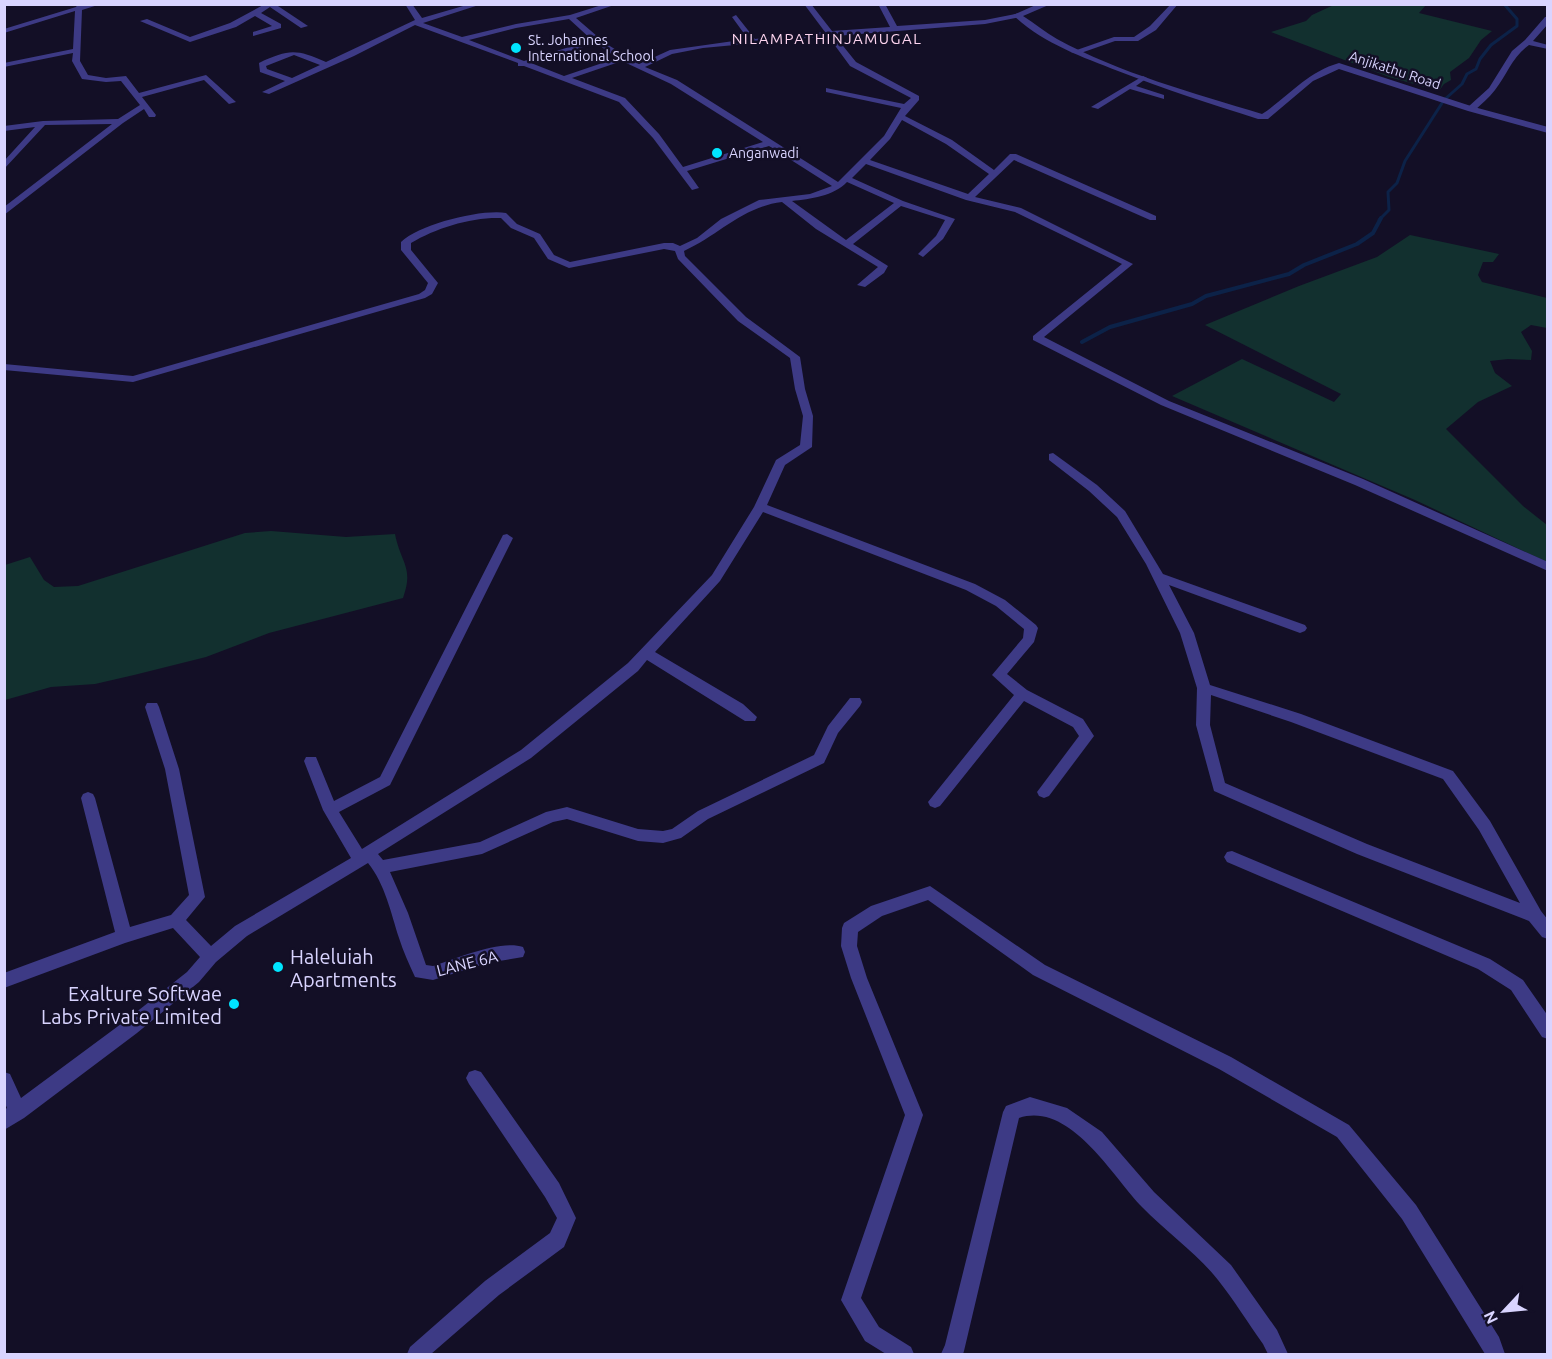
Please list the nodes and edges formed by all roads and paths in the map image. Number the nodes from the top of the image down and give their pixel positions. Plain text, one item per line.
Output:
1 (98, 4) edge
2 (408, 4) edge
3 (479, 4) edge
4 (614, 4) edge
5 (807, 4) edge
6 (881, 4) edge
7 (1047, 4) edge
8 (1175, 4) edge
9 (271, 5) edge
10 (80, 6) edge
11 (256, 13) junction
12 (1017, 15) junction
13 (571, 17) junction
14 (736, 17) dead end
15 (1548, 19) edge
16 (144, 21) dead end
17 (417, 23) junction
18 (304, 26) dead end
19 (895, 29) junction
20 (4, 31) edge
21 (256, 34) dead end
22 (827, 34) junction
23 (461, 40) junction
24 (596, 41) junction
25 (753, 41) junction
26 (1528, 42) junction
27 (1548, 47) edge
28 (77, 50) junction
29 (1075, 52) junction
30 (622, 59) junction
31 (521, 64) junction
32 (4, 65) edge
33 (326, 65) junction
34 (639, 67) junction
35 (1143, 78) junction
36 (562, 79) junction
37 (291, 80) junction
38 (1129, 86) junction
39 (829, 90) dead end
40 (266, 92) dead end
41 (137, 96) junction
42 (1161, 97) dead end
43 (232, 102) dead end
44 (145, 105) junction
45 (1095, 107) dead end
46 (1471, 109) junction
47 (903, 112) junction
48 (152, 115) dead end
49 (120, 121) junction
50 (43, 123) junction
51 (4, 129) edge
52 (1548, 130) edge
53 (769, 143) junction
54 (863, 160) junction
55 (4, 167) edge
56 (681, 170) junction
57 (994, 174) junction
58 (842, 182) junction
59 (695, 188) dead end
60 (969, 198) junction
61 (784, 200) junction
62 (900, 202) junction
63 (4, 212) edge
64 (1153, 218) dead end
65 (847, 244) junction
66 (679, 250) junction
67 (923, 254) dead end
68 (862, 285) dead end
69 (4, 367) edge
70 (1053, 457) dead end
71 (760, 507) junction
72 (507, 538) dead end
73 (1548, 567) edge
74 (1159, 577) junction
75 (1300, 628) dead end
76 (647, 653) junction
77 (1204, 688) junction
78 (1022, 694) junction
79 (855, 702) dead end
80 (152, 706) dead end
81 (750, 717) dead end
82 (311, 761) dead end
83 (1044, 792) dead end
84 (88, 798) dead end
85 (935, 802) dead end
86 (330, 810) junction
87 (365, 857) junction
88 (1233, 857) dead end
89 (380, 867) junction
90 (1535, 916) junction
91 (176, 920) junction
92 (1548, 932) edge
93 (124, 936) junction
94 (517, 952) dead end
95 (210, 957) junction
96 (4, 981) edge
97 (1548, 1031) edge
98 (475, 1078) dead end
99 (4, 1080) edge
100 (11, 1116) edge
101 (417, 1354) edge
102 (904, 1354) edge
103 (951, 1354) edge
104 (1278, 1354) edge
105 (1495, 1354) edge

1 - 10 street
2 - 17 street
3 - 17 street
4 - 13 street
5 - 22 street
6 - 19 street
7 - 12 street
8 - 29 street
9 - 11 street
9 - 18 street
10 - 20 street
10 - 28 street
11 - 16 street
11 - 21 street
12 - 19 street
12 - 29 street, Anjikathu Road
13 - 23 street
13 - 24 street
14 - 25 street
15 - 26 street
17 - 23 street
17 - 33 street
19 - 22 street
22 - 25 street
22 - 47 street
23 - 31 street
24 - 30 street
24 - 31 street
25 - 34 street
26 - 27 street
26 - 46 street
28 - 32 street
28 - 41 street
29 - 35 street, Anjikathu Road
30 - 34 street
30 - 36 street
31 - 36 street
33 - 37 street
33 - 37 street
34 - 53 street
35 - 38 street
35 - 46 street, Anjikathu Road
36 - 56 street
37 - 40 street
38 - 42 street
38 - 45 street
39 - 47 street
41 - 43 street
41 - 44 street
44 - 48 street
44 - 49 street
46 - 52 street, Anjikathu Road
47 - 54 street
47 - 57 street
49 - 50 street
49 - 63 street
50 - 51 street
50 - 55 street
53 - 56 street
53 - 58 street
54 - 58 street
54 - 60 street
56 - 59 street
57 - 60 street
57 - 64 street
58 - 61 street
58 - 62 street
60 - 73 street
61 - 65 street
61 - 66 street
62 - 65 street
62 - 67 street
65 - 68 street
66 - 69 street
66 - 71 street
70 - 74 street
71 - 76 street
71 - 78 street
72 - 86 street
74 - 75 street
74 - 77 street
76 - 81 street
76 - 87 street
77 - 90 street
77 - 90 street
78 - 83 street
78 - 85 street
79 - 89 street
80 - 91 street
82 - 86 street
84 - 93 street
86 - 87 street
87 - 89 street
87 - 95 street
88 - 97 street
89 - 94 street, LANE 6A
90 - 92 street
91 - 93 street
91 - 95 street
93 - 96 street
95 - 100 street
98 - 101 street
99 - 100 street
102 - 105 street
103 - 104 street

